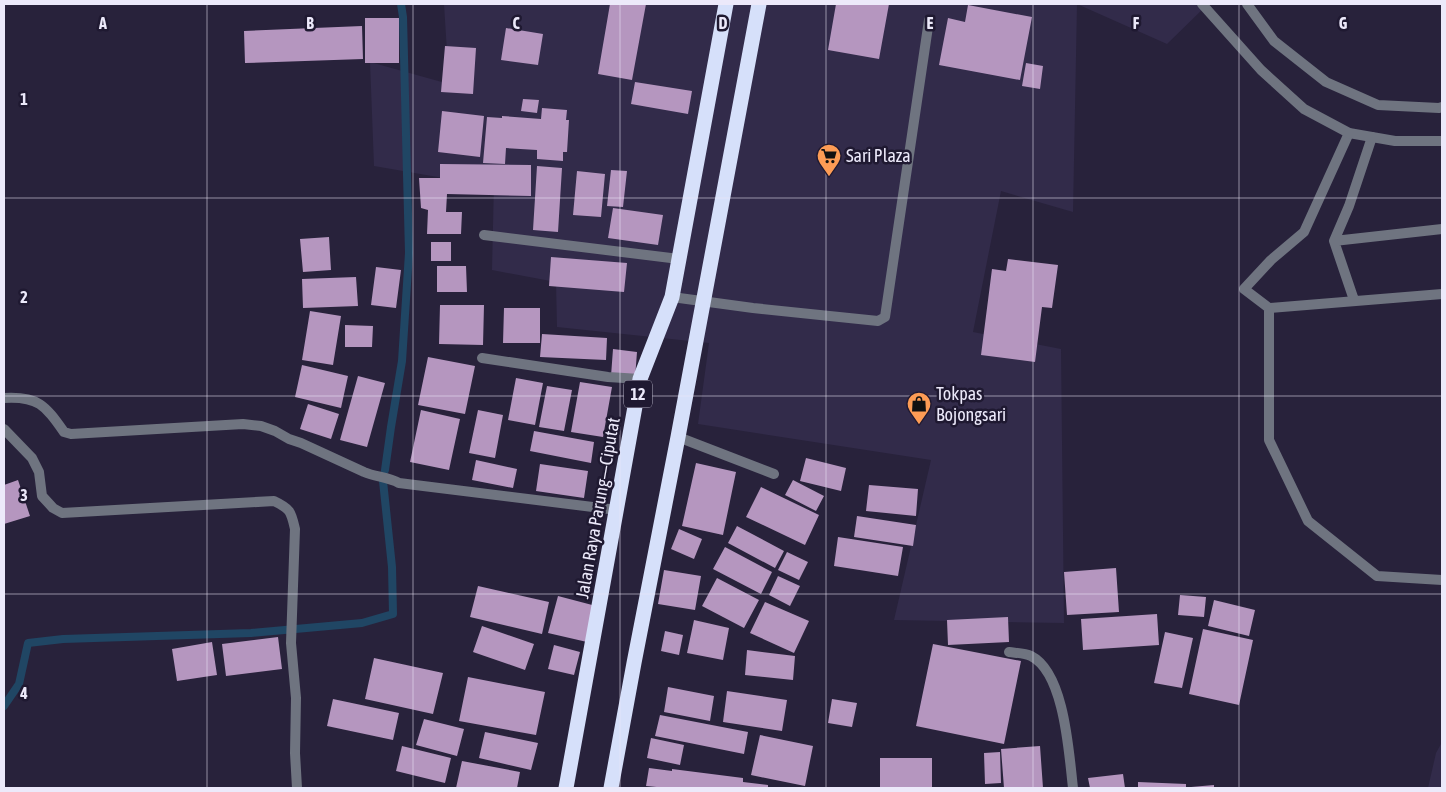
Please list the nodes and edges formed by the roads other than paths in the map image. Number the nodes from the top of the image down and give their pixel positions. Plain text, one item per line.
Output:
1 (726, 4) edge
2 (759, 4) edge
3 (1202, 4) edge
4 (1247, 4) edge
5 (929, 20) dead end
6 (1442, 107) edge
7 (1349, 132) junction
8 (1372, 137) junction
9 (1442, 141) edge
10 (1442, 229) edge
11 (484, 235) dead end
12 (1334, 241) junction
13 (679, 259) junction
14 (1442, 294) edge
15 (672, 297) junction
16 (1354, 300) junction
17 (703, 302) junction
18 (1269, 308) junction
19 (482, 358) dead end
20 (640, 379) junction
21 (4, 398) edge
22 (4, 429) edge
23 (678, 437) junction
24 (774, 474) dead end
25 (617, 510) junction
26 (1442, 580) edge
27 (1009, 652) dead end
28 (297, 788) edge
29 (566, 788) edge
30 (611, 788) edge
31 (1073, 788) edge

1 - 13 highway, Jalan Raya Parung—Ciputat / 12
2 - 17 highway
3 - 7 street
4 - 6 street
5 - 17 street
7 - 8 street
7 - 18 street
8 - 9 street
8 - 12 street
10 - 12 street
11 - 13 street
12 - 16 street
13 - 15 highway, Jalan Raya Parung—Ciputat / 12
14 - 16 street
15 - 17 street
15 - 20 highway, Jalan Raya Parung—Ciputat / 12
16 - 18 street
17 - 23 highway
18 - 26 street
19 - 20 street
20 - 25 highway, Jalan Raya Parung—Ciputat / 12
21 - 25 street
22 - 28 street
23 - 24 street
23 - 30 highway
25 - 29 highway, Jalan Raya Parung—Ciputat / 12
27 - 31 street

